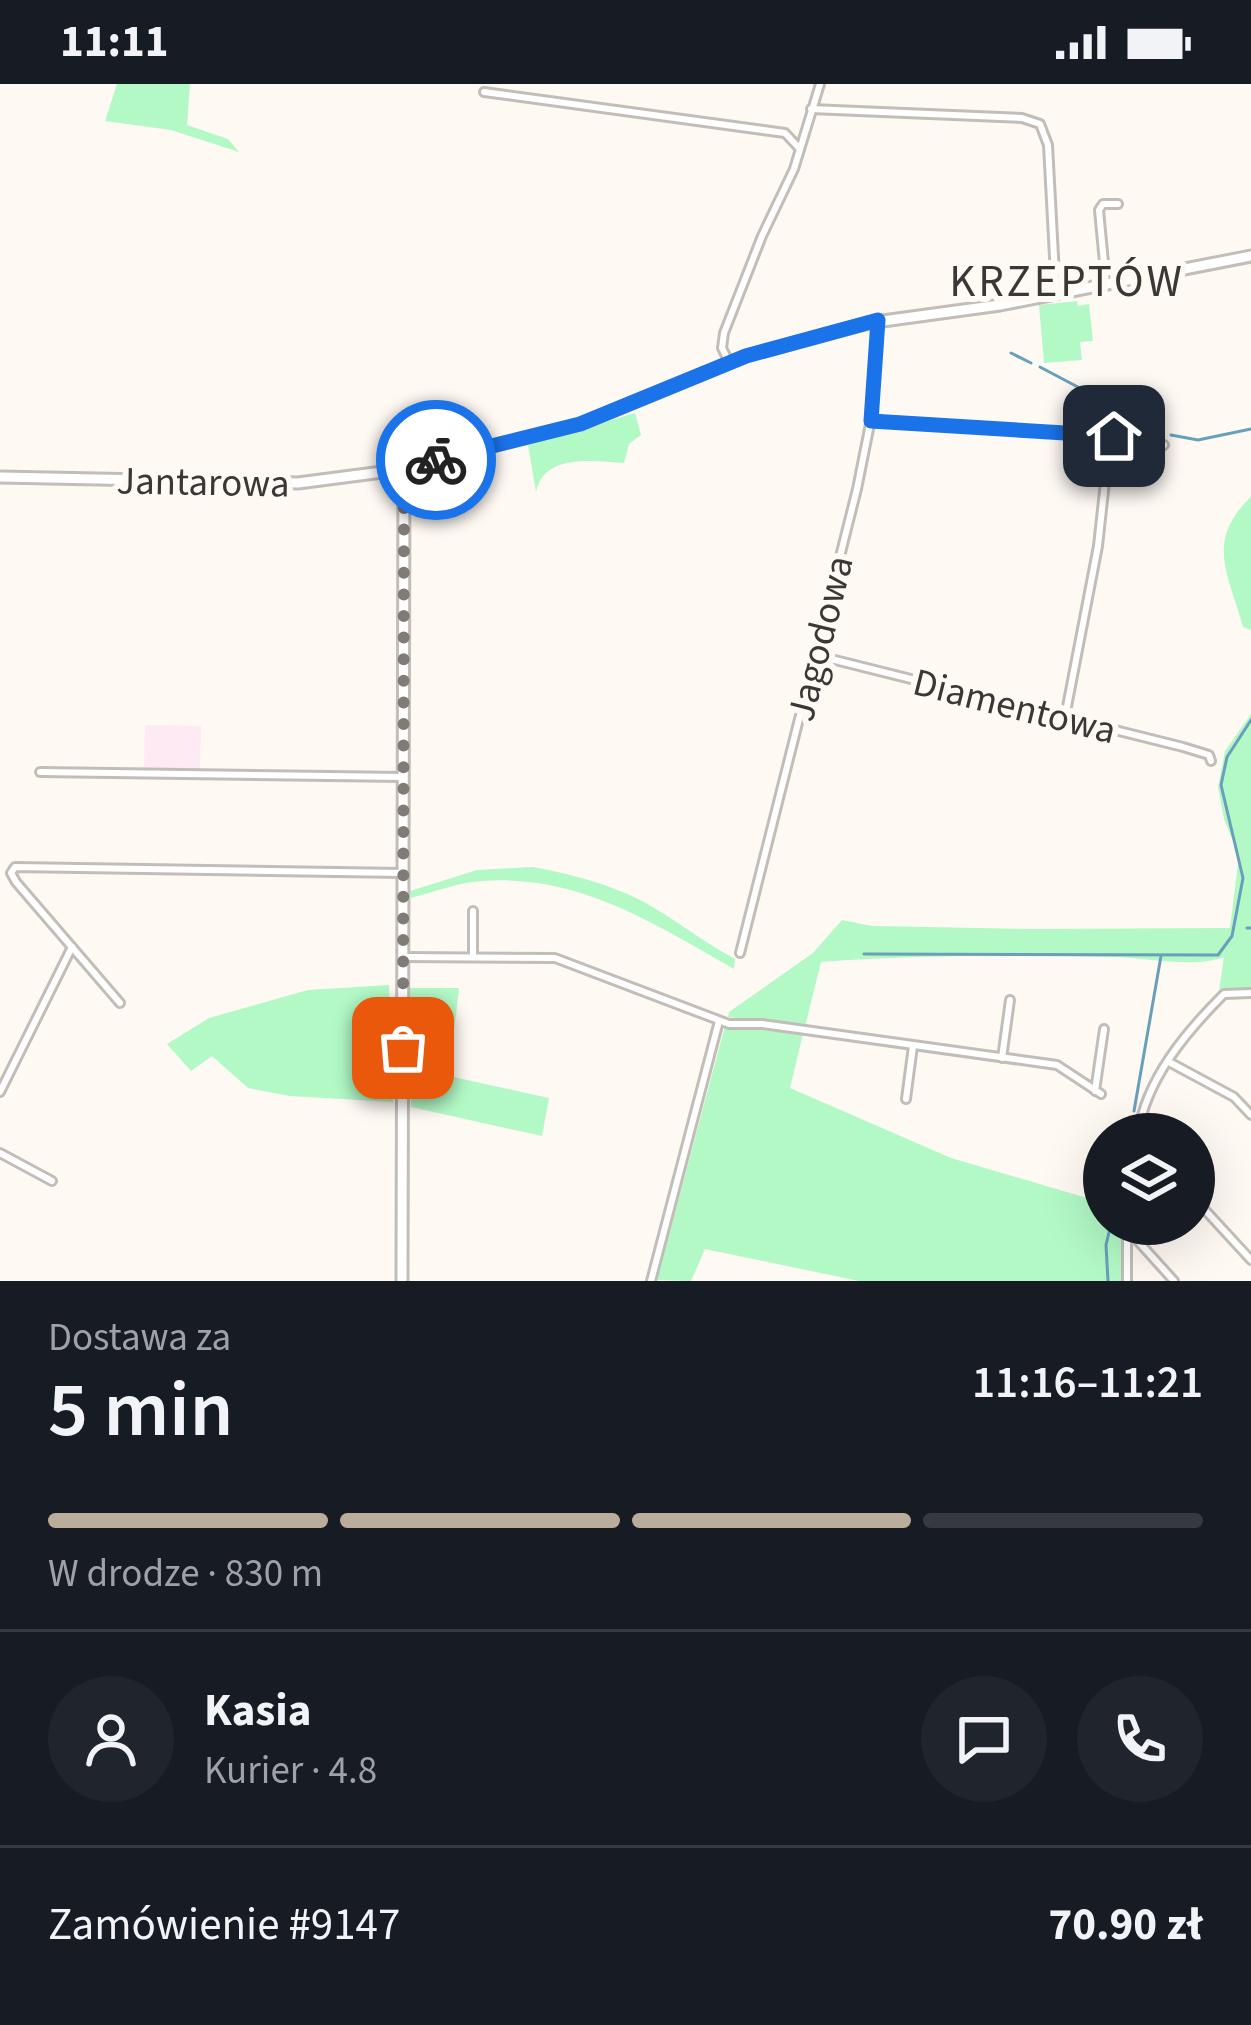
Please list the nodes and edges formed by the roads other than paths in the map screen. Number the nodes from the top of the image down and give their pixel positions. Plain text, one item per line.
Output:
1 (820, 84) edge
2 (484, 92) dead end
3 (811, 109) junction
4 (800, 149) junction
5 (1118, 204) dead end
6 (1251, 256) edge
7 (1106, 284) junction
8 (1056, 294) junction
9 (878, 320) junction
10 (729, 362) junction
11 (871, 421) junction
12 (1110, 436) junction
13 (1165, 445) dead end
14 (404, 468) junction
15 (0, 477) edge
16 (814, 655) junction
17 (1065, 717) junction
18 (1211, 761) dead end
19 (40, 772) dead end
20 (403, 777) junction
21 (403, 873) junction
22 (473, 911) dead end
23 (72, 947) junction
24 (740, 953) dead end
25 (473, 956) junction
26 (403, 957) junction
27 (1251, 993) edge
28 (1010, 1000) dead end
29 (120, 1003) dead end
30 (718, 1021) junction
31 (1104, 1029) dead end
32 (913, 1046) junction
33 (1002, 1058) junction
34 (1169, 1062) junction
35 (0, 1092) edge
36 (906, 1099) dead end
37 (1142, 1113) edge
38 (1251, 1115) edge
39 (0, 1154) edge
40 (52, 1181) dead end
41 (1215, 1221) edge
42 (1126, 1245) edge
43 (1142, 1245) edge
44 (1251, 1260) edge
45 (402, 1281) edge
46 (651, 1281) edge
47 (1126, 1281) edge
48 (1174, 1281) edge

1 - 3 street
2 - 4 street
3 - 4 street
3 - 8 street
4 - 10 street
5 - 7 street
6 - 7 street, Jantarowa
7 - 8 street, Jantarowa
8 - 9 street, Jantarowa
9 - 10 street, Jantarowa
9 - 11 street, Jagodowa
10 - 14 street, Jantarowa
11 - 12 street
11 - 16 street, Jagodowa
12 - 13 street
12 - 17 street
14 - 15 street, Jantarowa
14 - 20 street
16 - 17 street, Diamentowa
16 - 24 street, Jagodowa
17 - 18 street, Diamentowa
19 - 20 street
20 - 21 street
21 - 23 street
21 - 26 street
22 - 25 street
23 - 29 street
23 - 35 street
25 - 26 street
25 - 30 street
26 - 45 street
27 - 34 street
28 - 33 street
30 - 32 street
30 - 46 street
31 - 33 street
32 - 33 street
32 - 36 street
34 - 37 street
34 - 38 street
39 - 40 street
41 - 44 street
42 - 47 street
43 - 48 street

